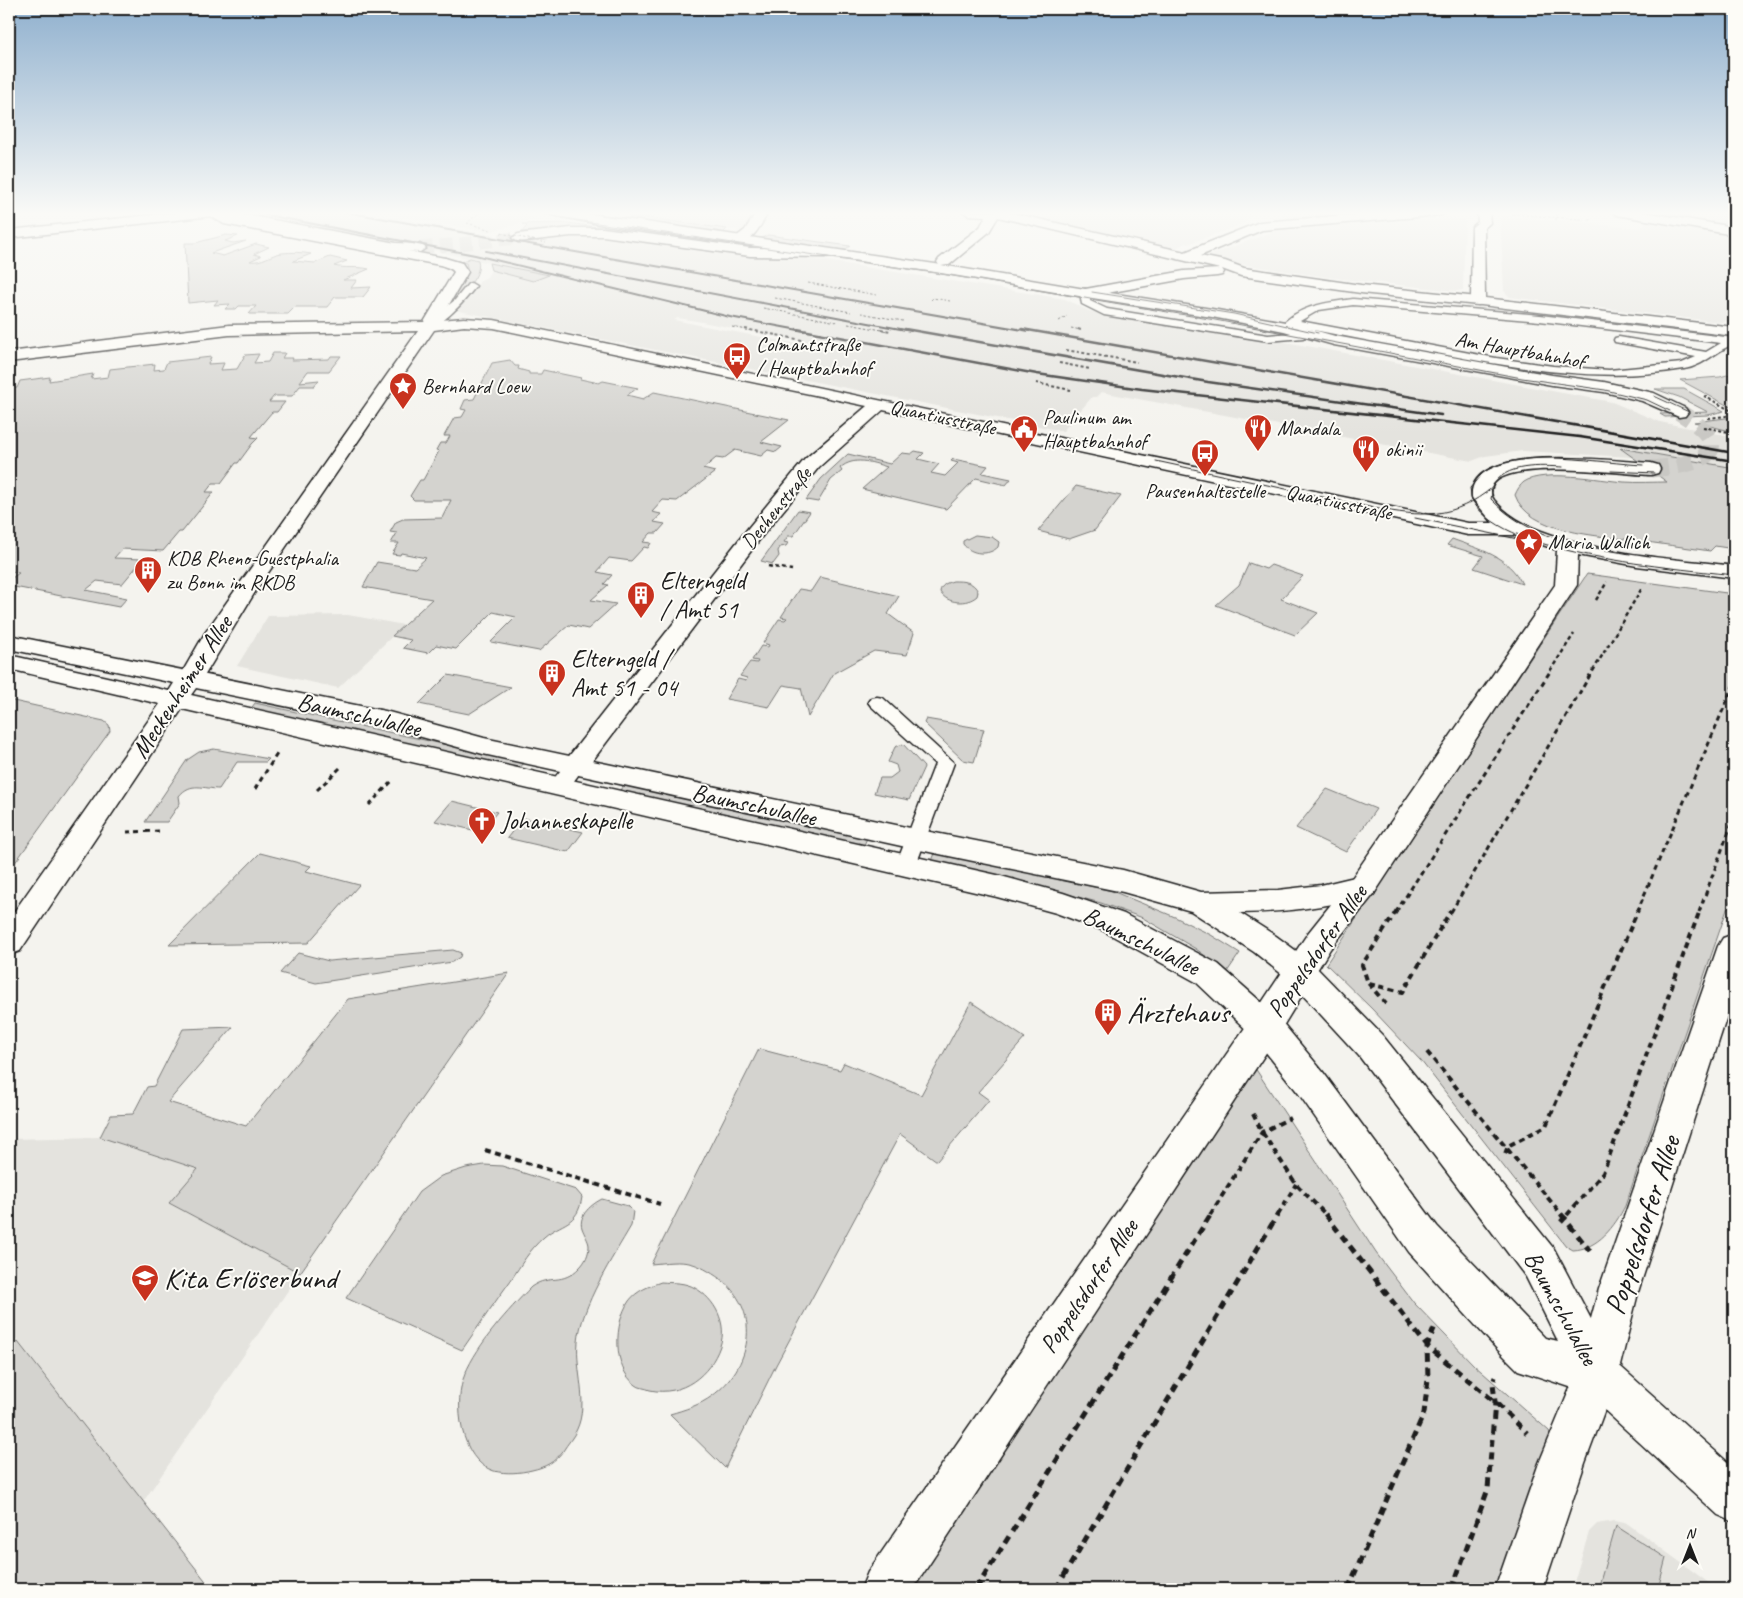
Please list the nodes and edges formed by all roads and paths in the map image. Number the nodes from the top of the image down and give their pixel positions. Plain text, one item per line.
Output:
1 (453, 286) edge
2 (471, 286) dead end
3 (823, 286) edge
4 (1040, 286) edge
5 (1135, 286) edge
6 (1337, 286) edge
7 (1478, 286) edge
8 (1085, 293) junction
9 (877, 295) dead end
10 (775, 298) dead end
11 (931, 300) dead end
12 (950, 301) dead end
13 (1478, 301) junction
14 (1317, 307) junction
15 (762, 308) dead end
16 (851, 312) dead end
17 (861, 313) dead end
18 (1412, 318) dead end
19 (903, 321) dead end
20 (836, 322) dead end
21 (1293, 322) junction
22 (848, 324) dead end
23 (429, 326) junction
24 (732, 326) dead end
25 (890, 331) dead end
26 (1309, 334) junction
27 (1733, 338) edge
28 (803, 339) dead end
29 (1611, 339) dead end
30 (1066, 350) dead end
31 (1708, 356) junction
32 (9, 357) edge
33 (1137, 362) dead end
34 (1059, 363) dead end
35 (1090, 369) dead end
36 (1653, 370) junction
37 (1036, 383) dead end
38 (1071, 390) dead end
39 (880, 404) junction
40 (1679, 412) tunnel mouth
41 (1651, 469) tunnel mouth
42 (1516, 529) junction
43 (1568, 548) junction
44 (781, 568) dead end
45 (792, 570) dead end
46 (1734, 572) edge
47 (1610, 577) dead end
48 (1645, 582) dead end
49 (1594, 602) dead end
50 (1579, 627) dead end
51 (9, 642) edge
52 (9, 662) edge
53 (191, 678) junction
54 (1734, 684) edge
55 (175, 700) junction
56 (877, 702) dead end
57 (294, 728) junction
58 (567, 776) junction
59 (255, 789) dead end
60 (1734, 817) edge
61 (911, 852) junction
62 (1363, 886) junction
63 (1201, 903) junction
64 (9, 943) edge
65 (1734, 946) edge
66 (1299, 970) junction
67 (1368, 984) junction
68 (1387, 1006) dead end
69 (1265, 1026) junction
70 (1425, 1050) dead end
71 (1290, 1118) dead end
72 (1262, 1132) junction
73 (1508, 1146) junction
74 (485, 1150) dead end
75 (1296, 1184) junction
76 (660, 1204) dead end
77 (1565, 1217) junction
78 (1619, 1289) junction
79 (1435, 1326) dead end
80 (1427, 1346) junction
81 (1597, 1374) junction
82 (1493, 1383) dead end
83 (1495, 1402) junction
84 (1534, 1440) dead end
85 (1734, 1499) edge
86 (885, 1589) edge
87 (976, 1589) edge
88 (1056, 1589) edge
89 (1348, 1589) edge
90 (1452, 1589) edge
91 (1519, 1589) edge

1 - 23 street, Meckenheimer Allee
2 - 23 lane
3 - 9 path
4 - 8 street, Am Hauptbahnhof
5 - 8 street, Am Hauptbahnhof
6 - 13 street
7 - 13 street
8 - 21 street, Am Hauptbahnhof
8 - 26 lane
10 - 16 path
11 - 12 path
13 - 27 street
14 - 18 lane
14 - 21 lane
14 - 27 lane
15 - 20 path
17 - 19 path
21 - 26 street, Am Hauptbahnhof
21 - 36 lane
21 - 36 lane
22 - 25 path
23 - 32 street, Quantiusstraße
23 - 39 street, Quantiusstraße
23 - 53 street, Meckenheimer Allee
24 - 28 path
26 - 40 street, Am Hauptbahnhof
27 - 31 lane
29 - 31 lane
30 - 33 path
31 - 36 lane
34 - 35 path
37 - 38 path
39 - 42 street, Quantiusstraße
39 - 58 street, Dechenstraße
41 - 42 street
42 - 43 street
43 - 46 street
43 - 62 street, Poppelsdorfer Allee
44 - 45 path
47 - 49 path
48 - 67 path
50 - 67 path
51 - 53 street, Baumschulallee
52 - 55 street, Baumschulallee
53 - 55 street, Meckenheimer Allee
53 - 58 street, Baumschulallee
54 - 73 path
55 - 57 street, Baumschulallee
55 - 64 street, Meckenheimer Allee
56 - 61 lane
57 - 58 street, Baumschulallee
57 - 59 path
58 - 61 street, Baumschulallee
60 - 77 path
61 - 63 street, Baumschulallee
61 - 69 street, Baumschulallee
62 - 63 street
62 - 66 street, Poppelsdorfer Allee
63 - 66 street, Baumschulallee
65 - 78 street, Poppelsdorfer Allee
66 - 69 street, Poppelsdorfer Allee
66 - 81 street, Baumschulallee
67 - 68 path
69 - 81 street, Baumschulallee
69 - 86 street, Poppelsdorfer Allee
70 - 73 path
71 - 72 path
72 - 75 path
72 - 87 path
73 - 77 path
74 - 76 path
75 - 80 path
75 - 88 path
77 - 78 path
78 - 81 street, Poppelsdorfer Allee
79 - 80 path
80 - 83 path
80 - 89 path
81 - 85 street
81 - 91 street, Poppelsdorfer Allee
82 - 83 path
83 - 84 path
83 - 90 path

